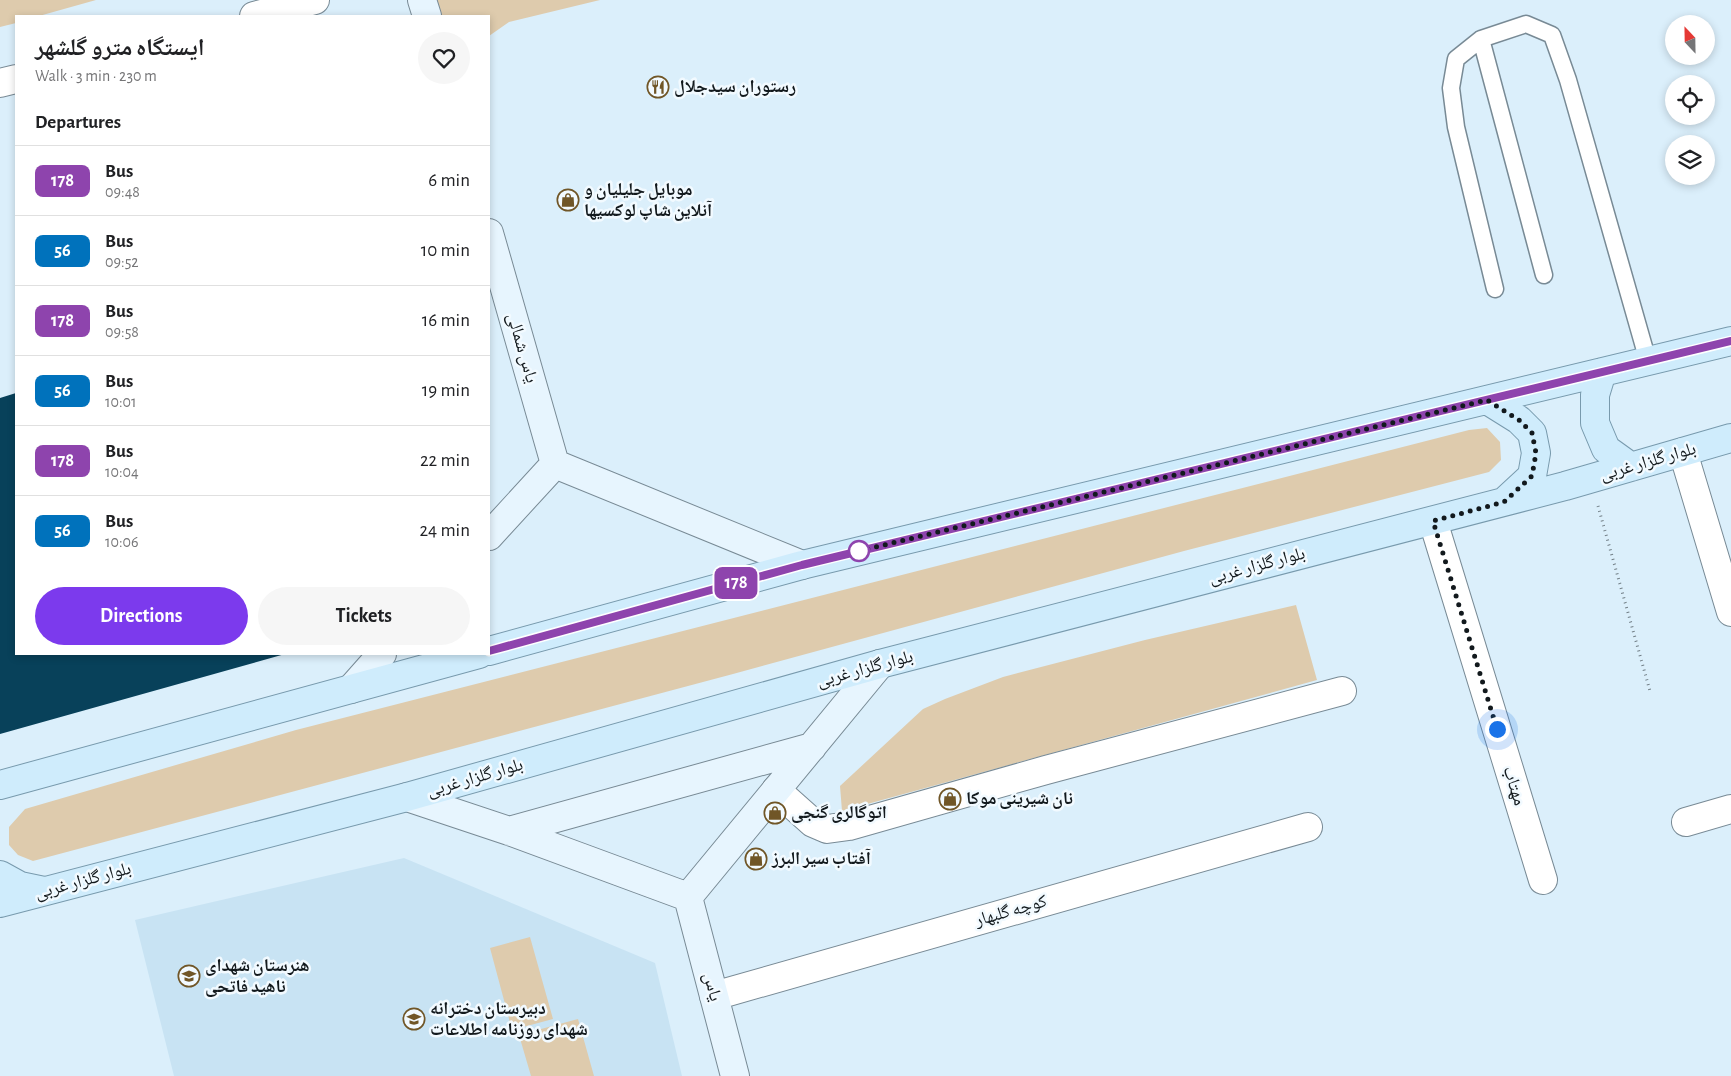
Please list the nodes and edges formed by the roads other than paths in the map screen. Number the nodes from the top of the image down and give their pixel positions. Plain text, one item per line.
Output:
1 (316, 0) edge
2 (422, 0) edge
3 (258, 15) edge
4 (427, 15) edge
5 (1481, 40) junction
6 (15, 79) edge
7 (0, 83) edge
8 (490, 236) edge
9 (1544, 275) dead end
10 (1495, 289) dead end
11 (1731, 341) edge
12 (1648, 361) junction
13 (1602, 372) junction
14 (1487, 400) junction
15 (1731, 438) edge
16 (1683, 452) junction
17 (555, 464) junction
18 (1632, 467) junction
19 (1504, 502) junction
20 (1433, 521) junction
21 (490, 535) edge
22 (802, 565) junction
23 (1731, 612) edge
24 (490, 651) edge
25 (381, 655) edge
26 (475, 655) edge
27 (880, 664) junction
28 (351, 689) junction
29 (1342, 691) dead end
30 (812, 747) junction
31 (6, 789) edge
32 (776, 790) junction
33 (407, 797) junction
34 (1731, 809) edge
35 (1686, 822) dead end
36 (1308, 827) dead end
37 (509, 831) junction
38 (0, 875) edge
39 (1543, 880) dead end
40 (44, 891) junction
41 (688, 897) junction
42 (0, 903) edge
43 (714, 996) junction
44 (735, 1076) edge

1 - 3 street
2 - 4 street
5 - 9 lane
5 - 10 lane
5 - 12 lane
6 - 7 street
8 - 17 street, یاس شمالی
11 - 12 main road
12 - 13 main road
13 - 14 main road
13 - 18 main road
14 - 19 main road
14 - 22 main road
15 - 16 main road, بلوار گلزار غربی
16 - 18 main road, بلوار گلزار غربی
16 - 23 street
17 - 21 street
17 - 22 street
18 - 19 main road, بلوار گلزار غربی
19 - 20 main road, بلوار گلزار غربی
20 - 27 main road, بلوار گلزار غربی
20 - 39 street, مهتاب
22 - 24 main road
25 - 28 street
26 - 28 main road
27 - 30 street
27 - 33 main road, بلوار گلزار غربی
28 - 31 main road
29 - 32 street
30 - 32 street
30 - 37 street
32 - 41 street
33 - 37 street
33 - 40 main road, بلوار گلزار غربی
34 - 35 street
36 - 43 street, کوچه گلبهار
37 - 41 street
38 - 40 main road
40 - 42 main road, بلوار گلزار غربی
41 - 43 street, یاس
43 - 44 street, یاس

